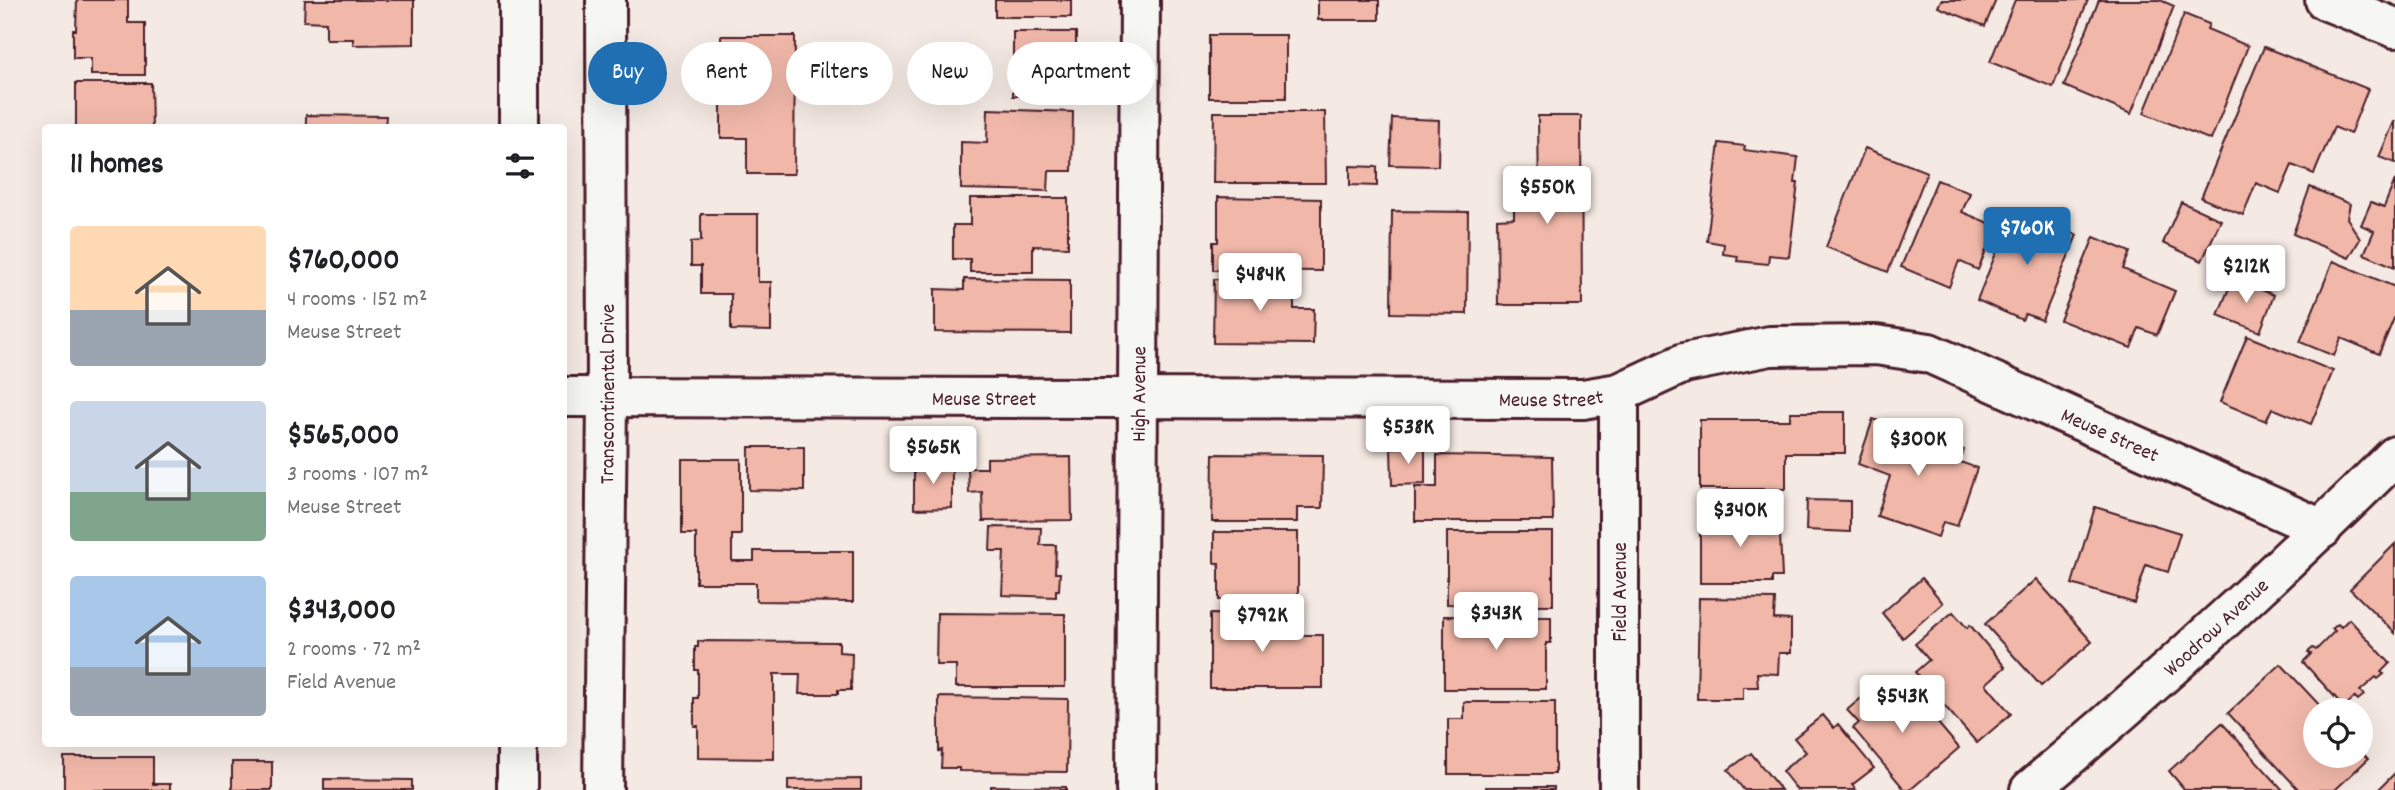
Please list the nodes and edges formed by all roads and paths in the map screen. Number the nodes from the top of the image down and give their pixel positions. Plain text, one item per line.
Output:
1 (519, 0) edge
2 (606, 0) edge
3 (1140, 0) edge
4 (2325, 0) edge
5 (2395, 28) edge
6 (519, 124) edge
7 (1619, 393) junction
8 (567, 397) edge
9 (607, 398) junction
10 (1137, 400) junction
11 (2395, 456) edge
12 (2322, 529) junction
13 (517, 747) edge
14 (517, 790) edge
15 (603, 790) edge
16 (1136, 790) edge
17 (1619, 790) edge
18 (2030, 790) edge

1 - 6 street
2 - 9 street, Transcontinental Drive
3 - 10 street, High Avenue
4 - 5 street
7 - 10 street, Meuse Street
7 - 12 street, Meuse Street
7 - 17 street, Field Avenue
8 - 9 street, Meuse Street
9 - 10 street, Meuse Street
9 - 15 street, Transcontinental Drive
10 - 16 street, High Avenue
11 - 12 street, Woodrow Avenue
12 - 18 street, Woodrow Avenue
13 - 14 street

